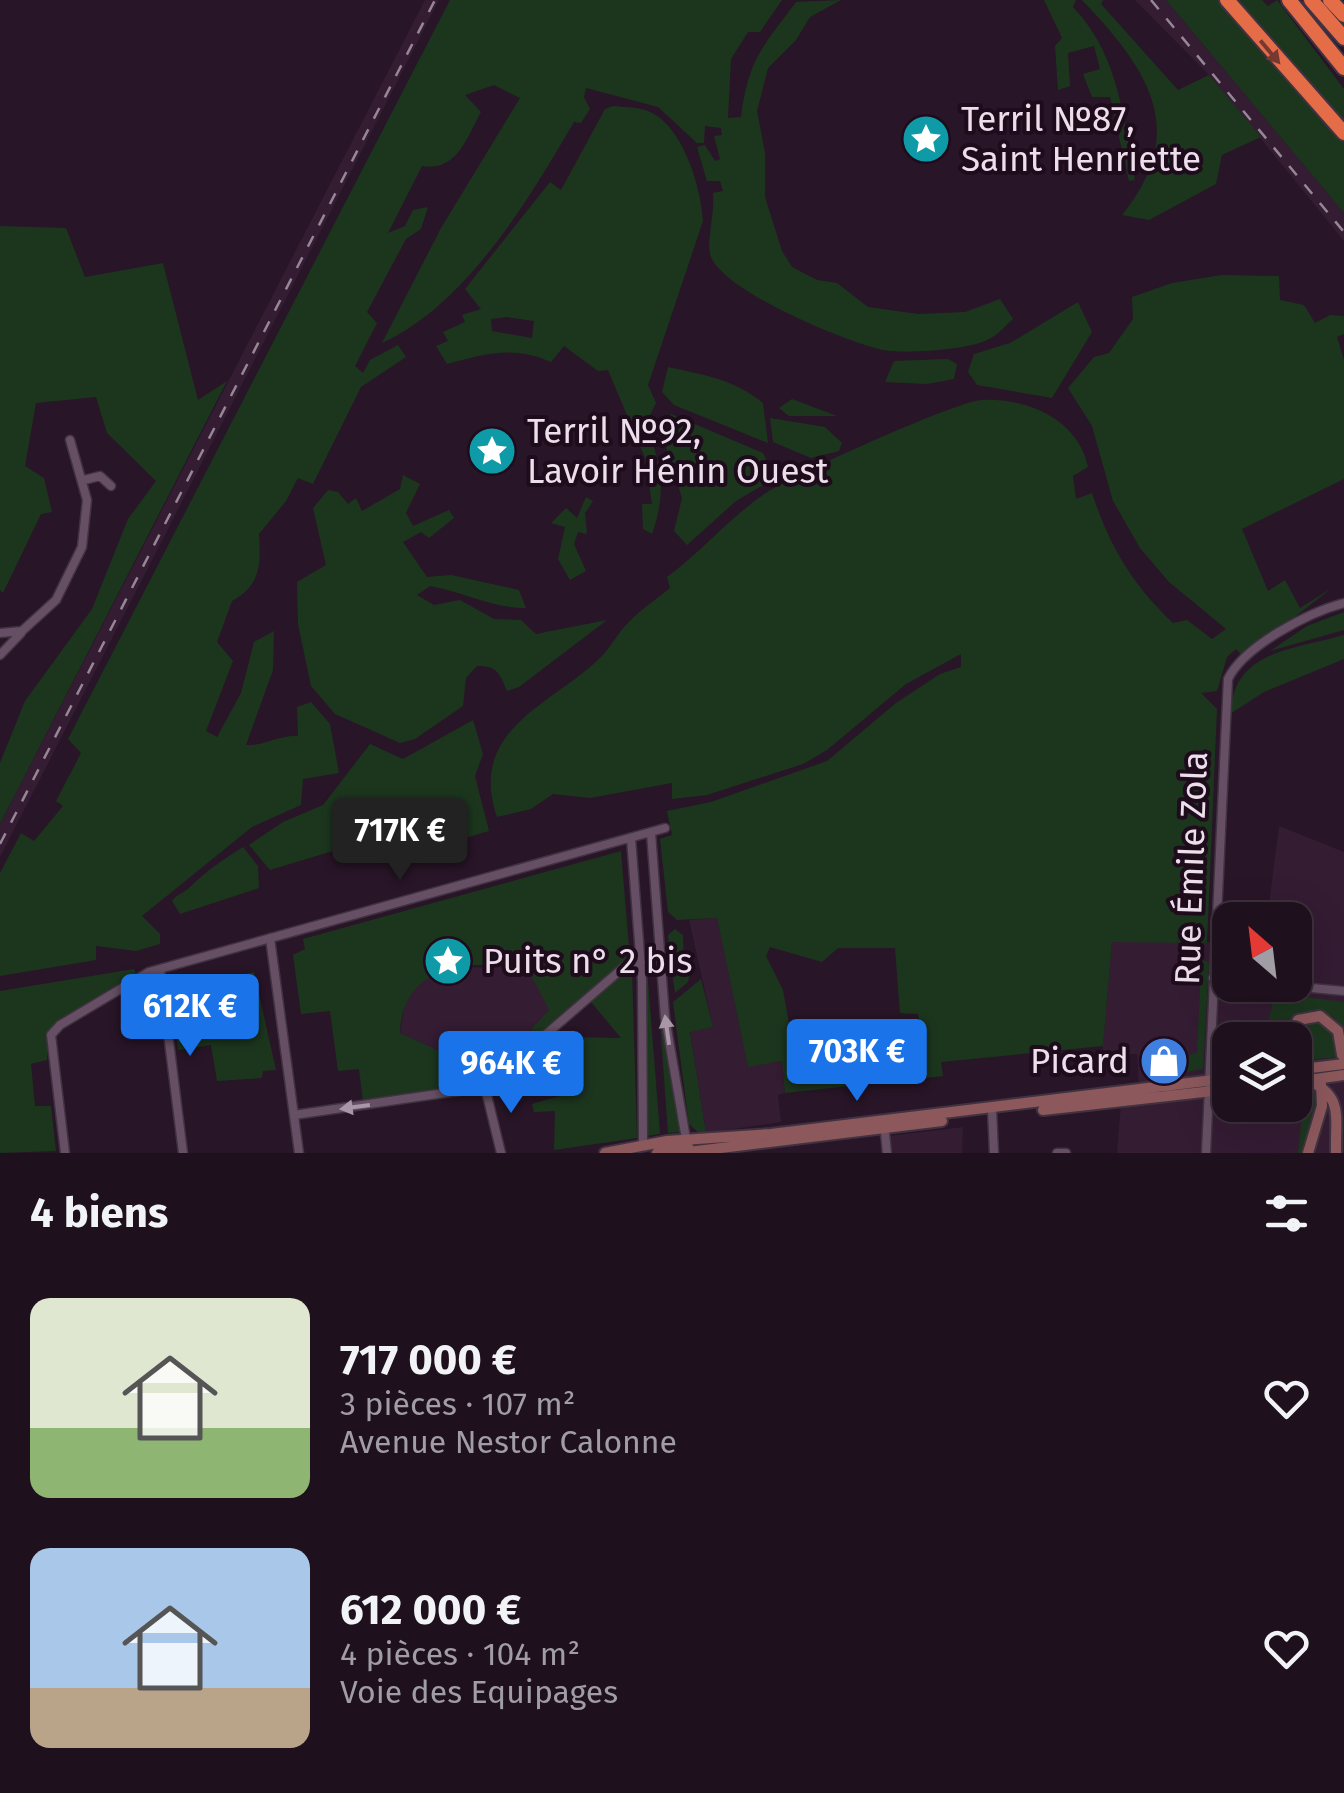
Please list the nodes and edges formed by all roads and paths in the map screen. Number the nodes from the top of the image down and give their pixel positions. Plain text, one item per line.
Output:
1 (1227, 0) edge
2 (1289, 0) edge
3 (1311, 0) edge
4 (1330, 0) edge
5 (1344, 16) edge
6 (1344, 38) edge
7 (1344, 71) edge
8 (1344, 133) edge
9 (70, 440) dead end
10 (84, 480) junction
11 (111, 486) dead end
12 (1344, 603) edge
13 (22, 631) junction
14 (0, 633) edge
15 (0, 654) edge
16 (665, 828) dead end
17 (650, 833) junction
18 (631, 838) junction
19 (1217, 902) edge
20 (270, 938) junction
21 (641, 962) junction
22 (160, 969) junction
23 (1312, 988) edge
24 (1344, 991) edge
25 (1213, 1002) edge
26 (1297, 1022) edge
27 (1343, 1060) edge
28 (1312, 1065) edge
29 (1312, 1068) edge
30 (1317, 1068) junction
31 (1344, 1074) edge
32 (1312, 1079) edge
33 (1312, 1081) edge
34 (1210, 1084) junction
35 (1322, 1084) junction
36 (484, 1087) junction
37 (992, 1112) junction
38 (294, 1115) junction
39 (885, 1125) junction
40 (676, 1147) edge
41 (651, 1150) edge
42 (65, 1153) edge
43 (182, 1153) edge
44 (299, 1153) edge
45 (501, 1153) edge
46 (605, 1153) edge
47 (633, 1153) edge
48 (887, 1153) edge
49 (994, 1153) edge
50 (1057, 1153) edge
51 (1066, 1153) edge
52 (1206, 1153) edge
53 (1308, 1153) edge
54 (1336, 1153) edge

1 -> 8 highway
2 - 7 highway
3 - 6 highway
4 - 5 highway
9 - 10 street
10 - 11 street
10 - 13 street
12 - 19 street, Rue Émile Zola
13 - 14 street
13 - 15 street
16 - 17 street
17 - 18 street
40 -> 17 street
18 - 20 street
18 - 21 street
20 - 22 street
20 - 38 street
21 - 36 street
21 - 41 street
22 - 42 street
22 - 43 street
23 - 24 street
25 - 34 street, Rue Émile Zola
26 - 27 main road
27 - 30 main road
28 - 30 main road
29 - 30 main road
31 - 32 main road
33 - 35 main road
34 - 37 main road
34 - 52 street, Rue Émile Zola
35 - 53 main road
35 - 54 main road
36 -> 38 street
36 - 45 street
37 - 39 main road
37 - 49 street
38 - 44 street
39 - 40 main road
39 - 40 main road
39 - 48 street
40 - 41 main road
41 - 46 main road
41 - 47 main road
50 - 51 street

